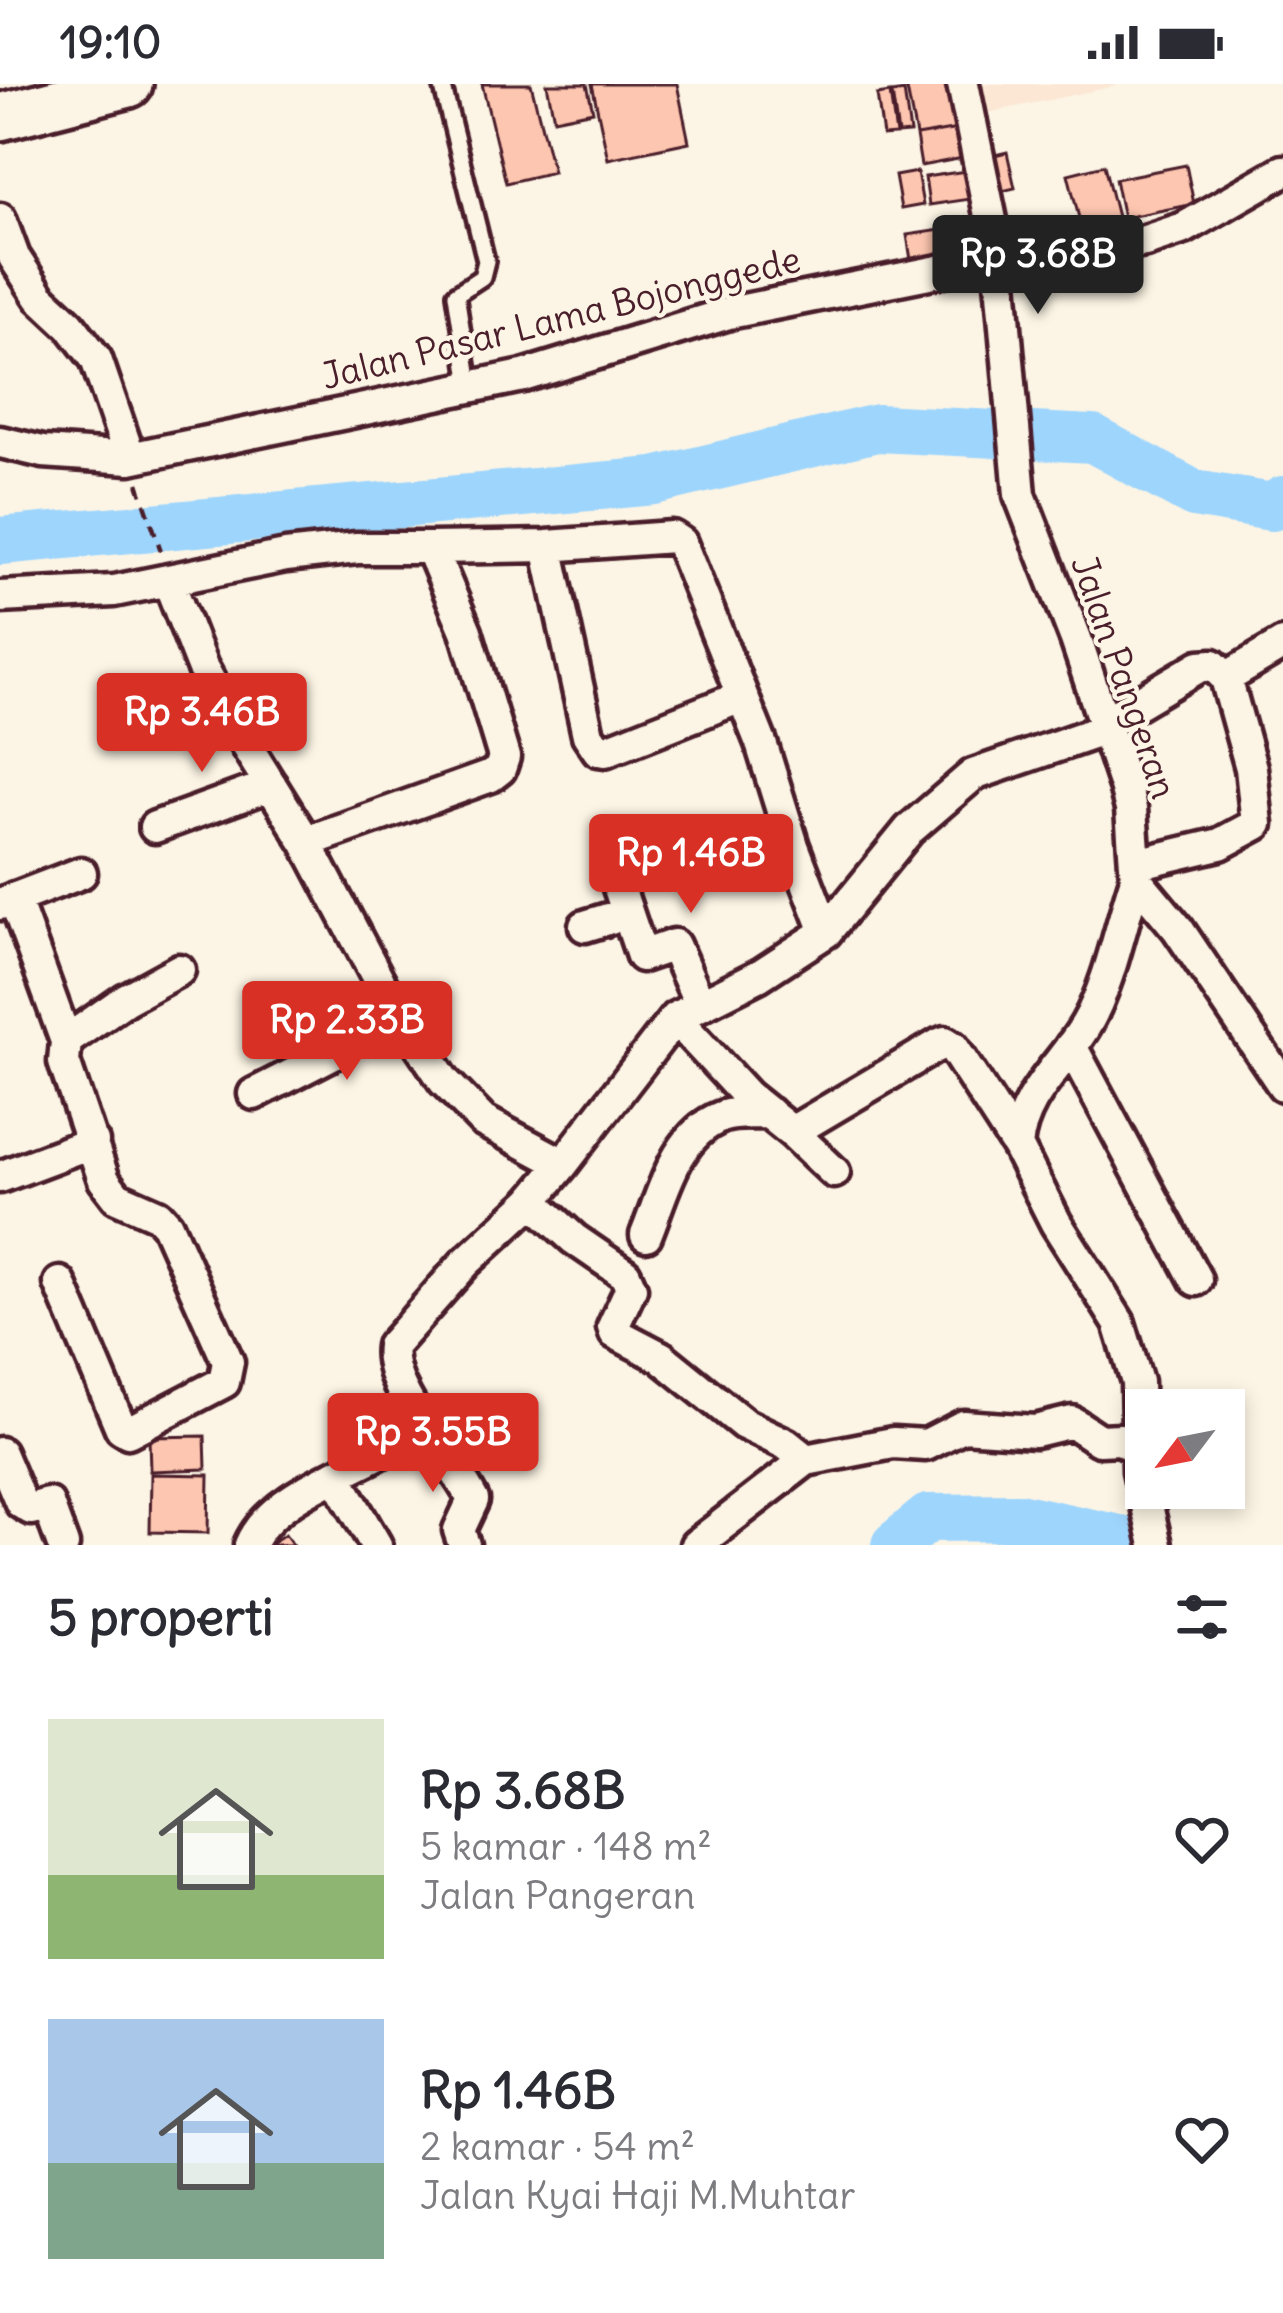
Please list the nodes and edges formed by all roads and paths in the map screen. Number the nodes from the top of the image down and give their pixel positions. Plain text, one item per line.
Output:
1 (129, 84) edge
2 (442, 84) edge
3 (963, 84) edge
4 (0, 117) edge
5 (1283, 171) edge
6 (0, 219) edge
7 (999, 259) junction
8 (470, 385) junction
9 (0, 442) edge
10 (130, 458) junction
11 (144, 504) dead end
12 (547, 546) junction
13 (431, 548) junction
14 (165, 569) junction
15 (0, 597) edge
16 (1283, 644) edge
17 (1226, 678) junction
18 (740, 697) junction
19 (1105, 726) junction
20 (271, 785) junction
21 (155, 826) dead end
22 (306, 842) junction
23 (1136, 872) junction
24 (82, 873) dead end
25 (614, 873) dead end
26 (7, 901) edge
27 (627, 914) junction
28 (585, 926) dead end
29 (826, 932) junction
30 (178, 970) dead end
31 (385, 992) junction
32 (687, 1011) junction
33 (67, 1041) junction
34 (1071, 1046) junction
35 (1283, 1085) edge
36 (254, 1094) dead end
37 (781, 1122) junction
38 (93, 1142) junction
39 (1017, 1146) junction
40 (562, 1163) junction
41 (834, 1172) dead end
42 (0, 1177) edge
43 (532, 1201) junction
44 (646, 1235) dead end
45 (1196, 1280) dead end
46 (60, 1283) dead end
47 (1137, 1389) edge
48 (421, 1421) junction
49 (1125, 1443) edge
50 (0, 1453) edge
51 (806, 1460) junction
52 (336, 1476) junction
53 (1149, 1509) edge
54 (698, 1544) edge
55 (63, 1545) edge
56 (250, 1545) edge
57 (376, 1545) edge
58 (464, 1545) edge
59 (1156, 1545) edge

1 - 4 main road
2 - 8 lane
3 - 7 street
5 - 7 street, Jalan Pasar Lama Bojonggede
6 - 10 street
7 - 8 street, Jalan Pasar Lama Bojonggede
7 - 19 street, Jalan Pangeran
8 - 10 street, Jalan Pasar Lama Bojonggede
9 - 10 street, Jalan Pasar Lama Bojonggede
11 - 14 path
12 - 13 street
12 - 18 street
12 - 18 street
13 - 14 street
13 - 22 street
14 - 15 street
14 - 20 street
16 - 17 street
17 - 19 street
17 - 23 street
18 - 29 street
19 - 23 street, Jalan Pangeran
19 - 29 street
20 - 21 street
20 - 22 street
22 - 31 street
23 - 34 street, Jalan Pangeran
23 - 35 street
24 - 26 street
25 - 27 street
26 - 33 street
27 - 28 street
27 - 32 street
29 - 32 street
30 - 33 street
31 - 36 street
31 - 40 street
32 - 37 street
32 - 40 street
33 - 38 street
34 - 39 street, Jalan Pangeran
34 - 45 street
37 - 39 street
37 - 41 street
37 - 44 street
38 - 42 street
38 - 46 street
39 - 47 street
40 - 43 street
43 - 48 street
43 - 51 street
48 - 52 street
48 - 58 street
49 - 51 street
50 - 55 street
51 - 54 street
52 - 56 street
52 - 57 street
53 - 59 street

